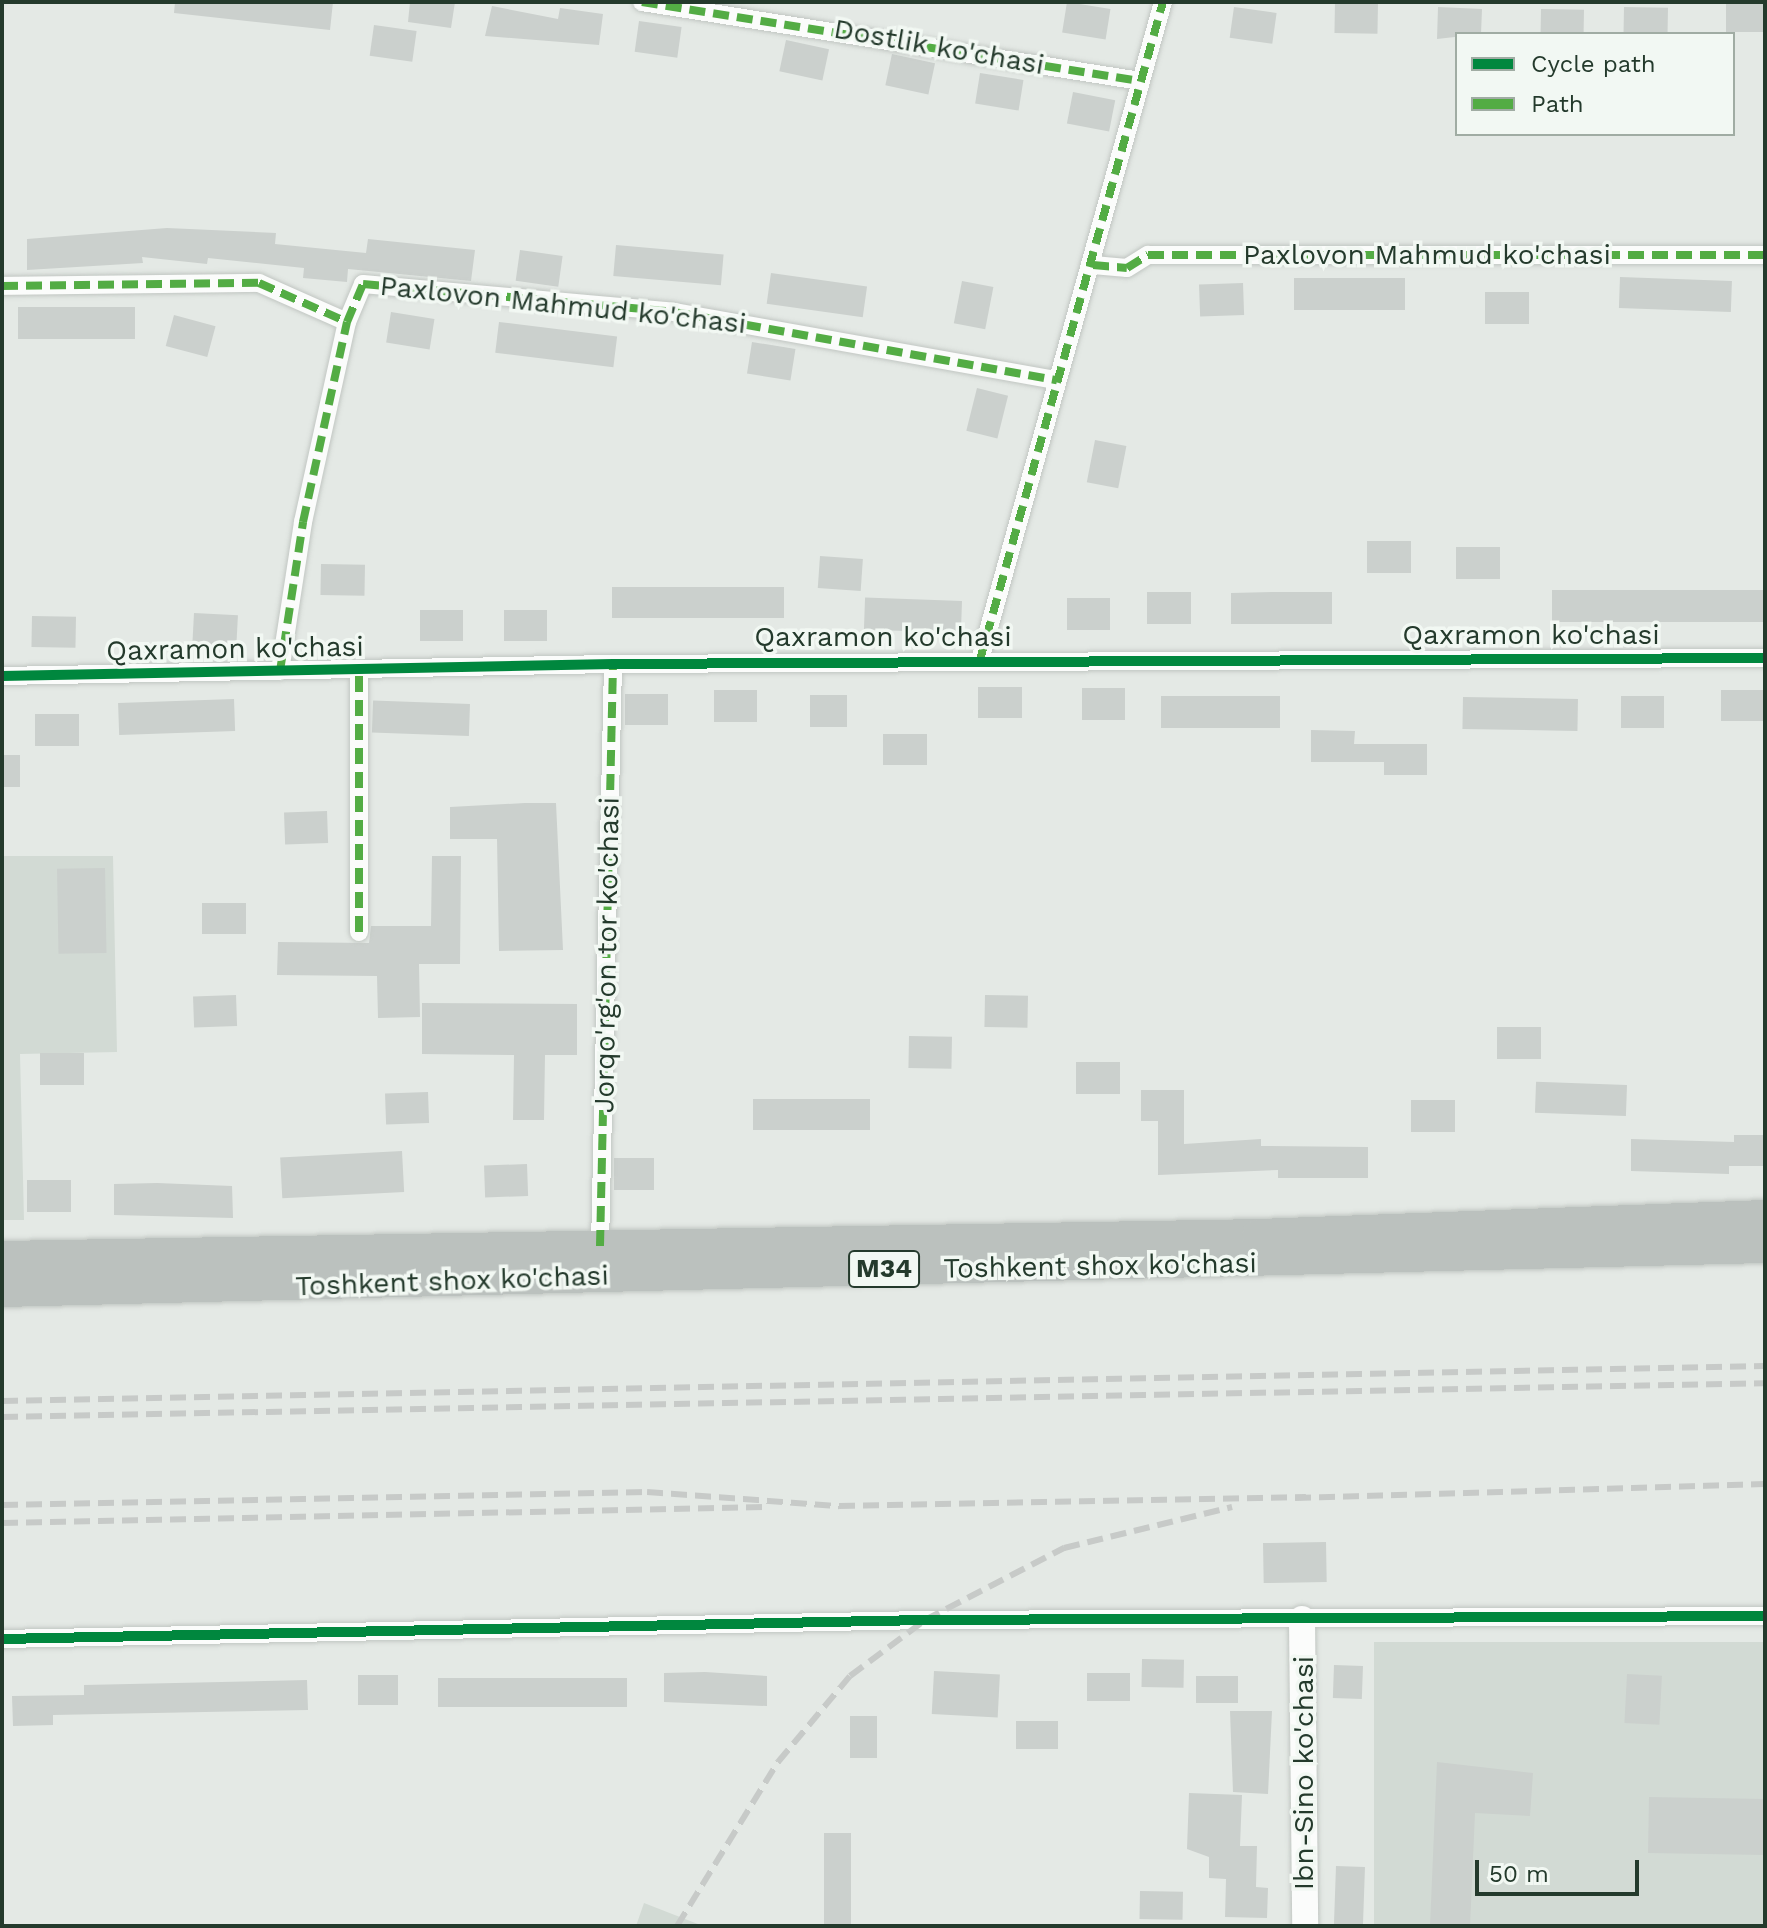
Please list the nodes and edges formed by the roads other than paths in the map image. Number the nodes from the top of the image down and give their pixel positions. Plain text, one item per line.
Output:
1 (642, 2) edge
2 (1163, 2) edge
3 (1140, 81) junction
4 (1765, 255) edge
5 (1093, 265) junction
6 (2, 286) edge
7 (347, 322) junction
8 (1057, 380) junction
9 (1765, 658) edge
10 (980, 660) junction
11 (613, 664) junction
12 (280, 671) junction
13 (359, 671) junction
14 (2, 676) edge
15 (359, 932) dead end
16 (1765, 1217) edge
17 (600, 1246) junction
18 (1765, 1246) edge
19 (960, 1255) junction
20 (2, 1258) edge
21 (2, 1290) edge
22 (1765, 1616) edge
23 (1302, 1619) junction
24 (2, 1639) edge
25 (1305, 1926) edge

1 - 3 street, Dostlik ko'chasi
2 - 3 street
3 - 5 street
4 - 5 street, Paxlovon Mahmud ko'chasi
5 - 8 street
6 - 7 street, Paxlovon Mahmud ko'chasi
7 - 8 street, Paxlovon Mahmud ko'chasi
7 - 12 street
8 - 10 street
9 - 10 street, Qaxramon ko'chasi
10 - 11 street, Qaxramon ko'chasi
11 - 13 street, Qaxramon ko'chasi
11 - 17 street, Jorqo'rg'on tor ko'chasi
12 - 13 street, Qaxramon ko'chasi
12 - 14 street, Qaxramon ko'chasi
13 - 15 street
16 - 19 highway, Toshkent shox ko'chasi / M34
17 - 19 highway, Toshkent shox ko'chasi / M34
17 - 20 highway, Toshkent shox ko'chasi / M34
18 - 19 highway, Toshkent shox ko'chasi / M34
19 - 21 highway, Toshkent shox ko'chasi / M34
22 - 23 street
23 - 24 street
23 - 25 main road, Ibn-Sino ko'chasi

